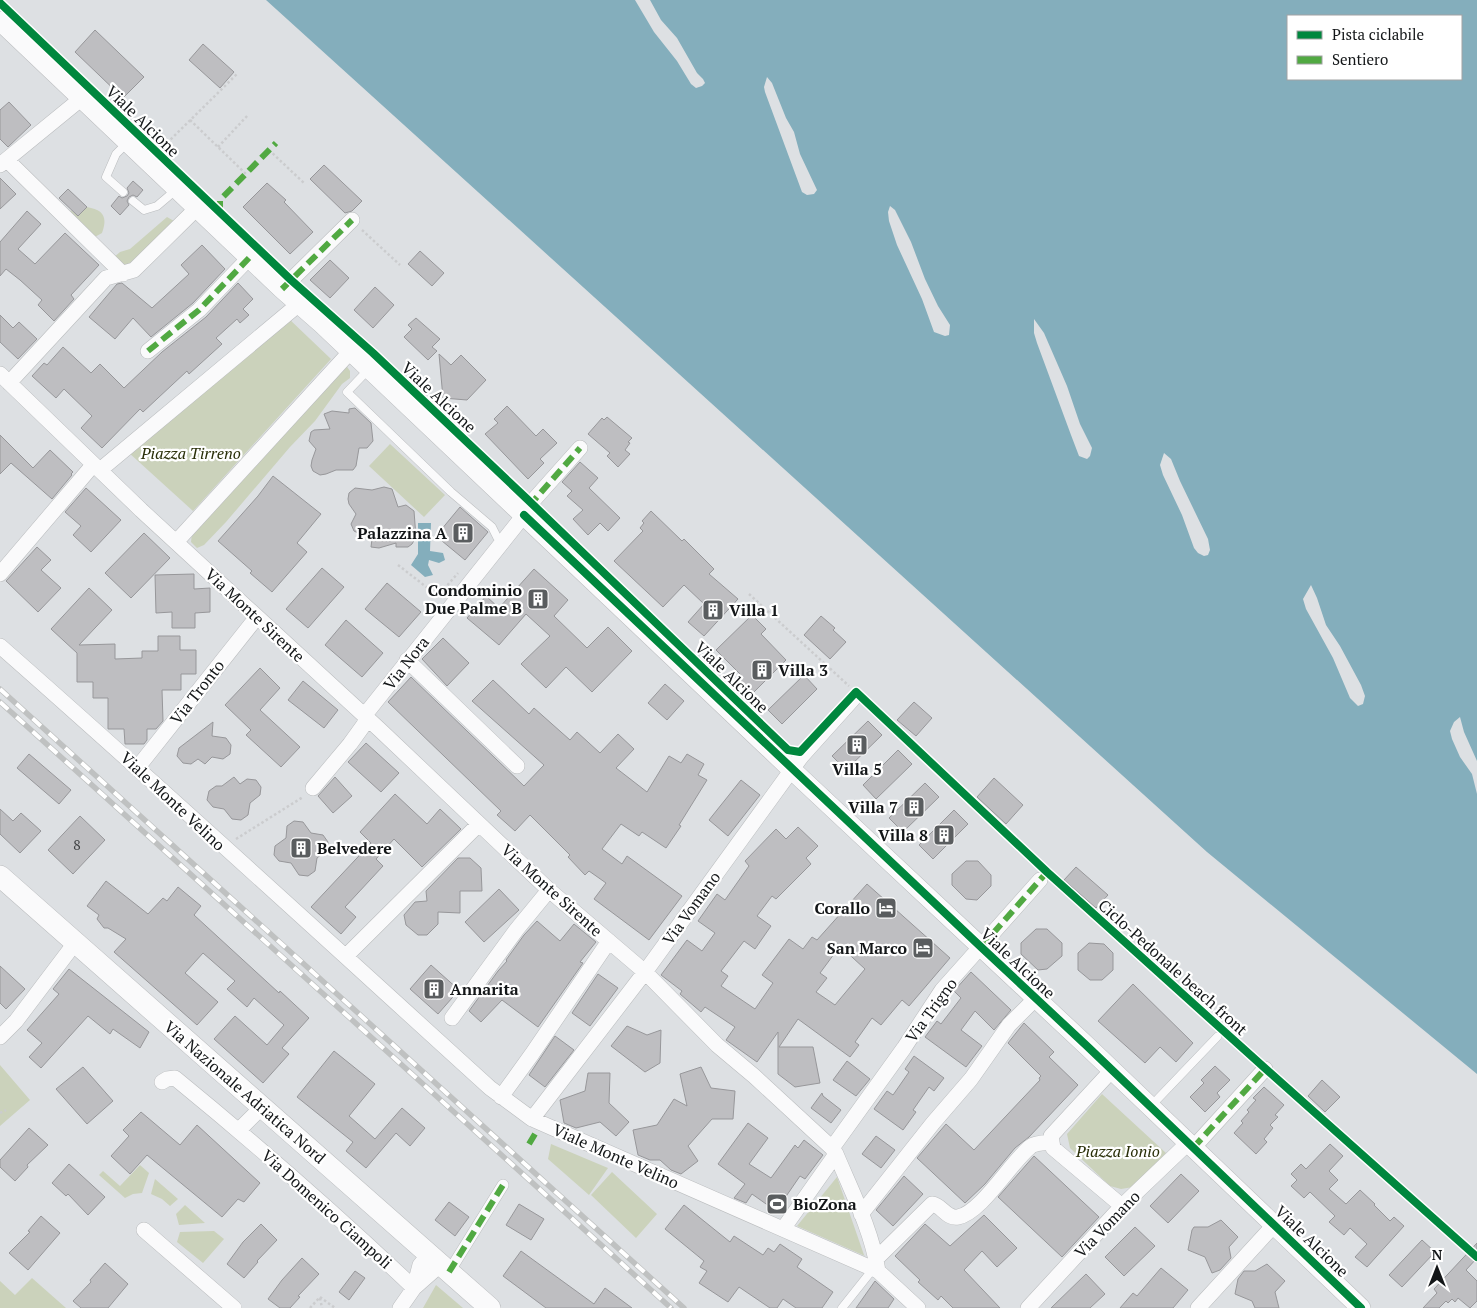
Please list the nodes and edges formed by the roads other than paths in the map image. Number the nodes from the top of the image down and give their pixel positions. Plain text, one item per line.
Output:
1 (0, 20) edge
2 (82, 98) junction
3 (128, 142) junction
4 (3, 162) edge
5 (177, 189) junction
6 (123, 192) dead end
7 (134, 201) dead end
8 (197, 208) junction
9 (352, 220) road end
10 (249, 258) junction
11 (122, 274) junction
12 (282, 289) junction
13 (299, 304) junction
14 (148, 351) dead end
15 (350, 352) junction
16 (369, 369) junction
17 (4, 379) edge
18 (580, 448) dead end
19 (96, 467) junction
20 (524, 516) junction
21 (177, 541) junction
22 (502, 541) junction
23 (0, 574) edge
24 (257, 617) junction
25 (0, 646) edge
26 (407, 660) junction
27 (853, 696) road end
28 (368, 719) junction
29 (517, 766) dead end
30 (138, 767) junction
31 (792, 769) junction
32 (313, 788) road end
33 (479, 824) junction
34 (0, 876) edge
35 (1040, 880) dead end
36 (548, 890) junction
37 (609, 941) junction
38 (75, 943) junction
39 (981, 948) junction
40 (346, 956) junction
41 (645, 972) junction
42 (1035, 998) junction
43 (452, 1018) dead end
44 (1218, 1037) dead end
45 (0, 1038) edge
46 (1265, 1069) dead end
47 (1112, 1070) junction
48 (162, 1082) dead end
49 (501, 1097) junction
50 (262, 1107) junction
51 (1150, 1107) junction
52 (532, 1120) junction
53 (239, 1130) junction
54 (1052, 1142) junction
55 (1191, 1146) junction
56 (834, 1151) junction
57 (503, 1185) dead end
58 (1122, 1206) junction
59 (861, 1214) junction
60 (1276, 1224) junction
61 (783, 1229) junction
62 (144, 1230) dead end
63 (439, 1264) junction
64 (876, 1266) junction
65 (414, 1288) junction
66 (234, 1308) edge
67 (400, 1308) edge
68 (490, 1308) edge
69 (842, 1308) edge
70 (918, 1308) edge
71 (1028, 1308) edge
72 (1198, 1308) edge
73 (1361, 1308) edge

1 - 2 street, Viale Alcione
2 - 3 street, Viale Alcione
2 - 4 street
3 - 5 street, Viale Alcione
3 - 6 lane
4 - 11 street
5 - 7 lane
5 - 8 street, Viale Alcione
8 - 10 street, Viale Alcione
8 - 11 street
9 - 12 street
10 - 12 street, Viale Alcione
10 - 14 street
11 - 17 street
12 - 13 street, Viale Alcione
13 - 15 street, Viale Alcione
13 - 19 street
15 - 16 street, Viale Alcione
15 - 21 street
16 - 20 street, Viale Alcione
16 - 22 lane
17 - 19 street, Via Monte Sirente
18 - 20 street, Via Nora
19 - 21 street, Via Monte Sirente
19 - 23 street
20 - 22 street, Via Nora
20 - 31 street, Viale Alcione
21 - 24 street, Via Monte Sirente
22 - 26 street, Via Nora
24 - 28 street, Via Monte Sirente
24 - 30 street, Via Tronto
25 - 30 street, Viale Monte Velino
26 - 28 street, Via Nora
26 - 29 street
27 - 31 street, Via Vomano
28 - 32 street, Via Nora
28 - 33 street, Via Monte Sirente
30 - 40 street, Viale Monte Velino
31 - 39 street, Viale Alcione
31 - 41 street, Via Vomano
33 - 36 street, Via Monte Sirente
33 - 40 street
34 - 38 main road, Via Nazionale Adriatica Nord
35 - 39 street, Via Trigno
36 - 37 street, Via Monte Sirente
36 - 43 street
37 - 41 street, Via Monte Sirente
37 - 49 street
38 - 45 street
38 - 50 main road, Via Nazionale Adriatica Nord
39 - 42 street, Viale Alcione
39 - 56 street, Via Trigno
40 - 49 street, Viale Monte Velino
41 - 52 street, Via Vomano
41 - 56 street, Via Monte Sirente
42 - 47 street, Viale Alcione
42 - 59 street
44 - 51 lane
46 - 55 street, Via Vomano
47 - 51 street, Viale Alcione
47 - 54 street
48 - 53 street, Via Domenico Ciampoli
49 - 52 street, Viale Monte Velino
50 - 53 street
50 - 63 main road, Via Nazionale Adriatica Nord
51 - 55 street, Viale Alcione
52 - 61 street, Viale Monte Velino
53 - 65 street, Via Domenico Ciampoli
54 - 58 street
54 - 64 street
55 - 58 street, Via Vomano
55 - 60 street, Viale Alcione
56 - 59 street, Via Monte Sirente
56 - 61 street, Via Trigno
57 - 63 street
58 - 71 street, Via Vomano
59 - 64 street, Via Monte Sirente
60 - 72 street, Viale Alcione
60 - 73 street, Viale Alcione
61 - 64 street, Viale Monte Velino
62 - 66 street
63 - 65 street
63 - 68 main road, Via Nazionale Adriatica Nord
64 - 69 lane
64 - 70 street, Viale Monte Velino
65 - 67 street

